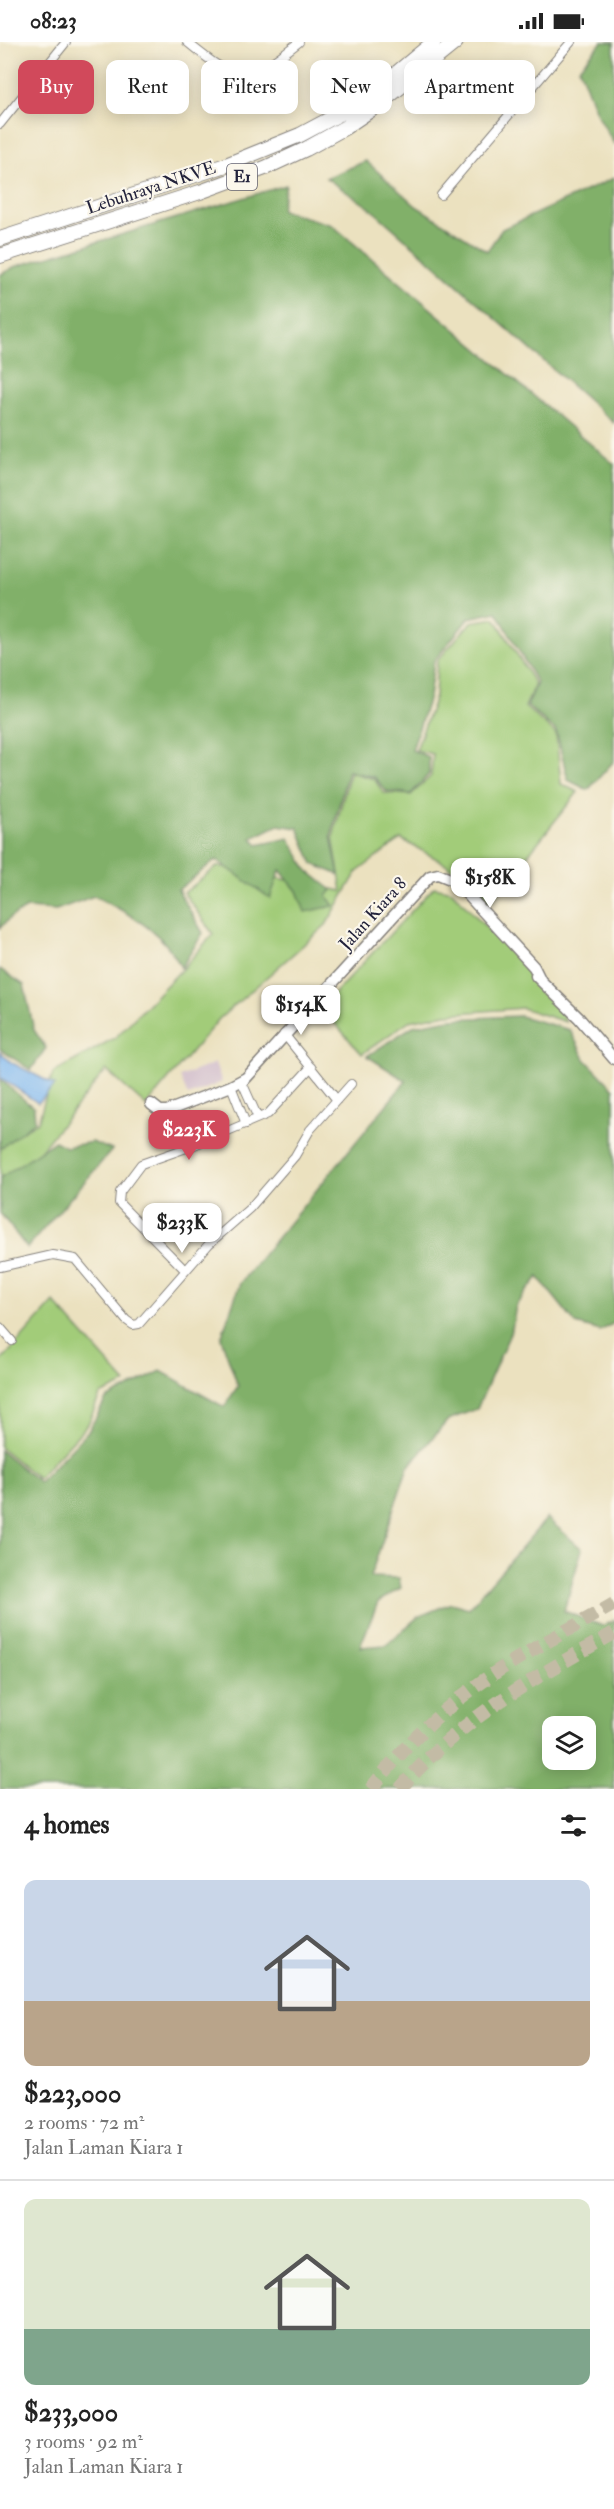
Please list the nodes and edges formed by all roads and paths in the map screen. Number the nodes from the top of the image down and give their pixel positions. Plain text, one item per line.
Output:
1 (66, 42) edge
2 (187, 42) edge
3 (299, 42) edge
4 (434, 42) edge
5 (456, 42) edge
6 (571, 42) edge
7 (0, 123) edge
8 (441, 195) dead end
9 (0, 239) edge
10 (0, 256) edge
11 (284, 1034) junction
12 (614, 1059) edge
13 (311, 1067) junction
14 (236, 1083) junction
15 (351, 1084) dead end
16 (337, 1100) junction
17 (151, 1104) dead end
18 (258, 1119) junction
19 (246, 1124) junction
20 (0, 1268) edge
21 (185, 1270) junction
22 (0, 1327) edge
23 (12, 1341) dead end

1 - 7 street
2 - 3 street
4 - 9 highway, Lebuhraya NKVE / E1
5 - 10 highway, Lebuhraya NKVE / E1
6 - 8 street
11 - 12 street, Jalan Kiara 8
11 - 13 street
11 - 14 street, Jalan Kiara 8
13 - 16 street
13 - 18 street
14 - 17 street, Jalan Kiara 8
14 - 18 street
14 - 19 street
15 - 16 street
16 - 21 street
18 - 19 street
19 - 21 street
20 - 21 street
22 - 23 street

